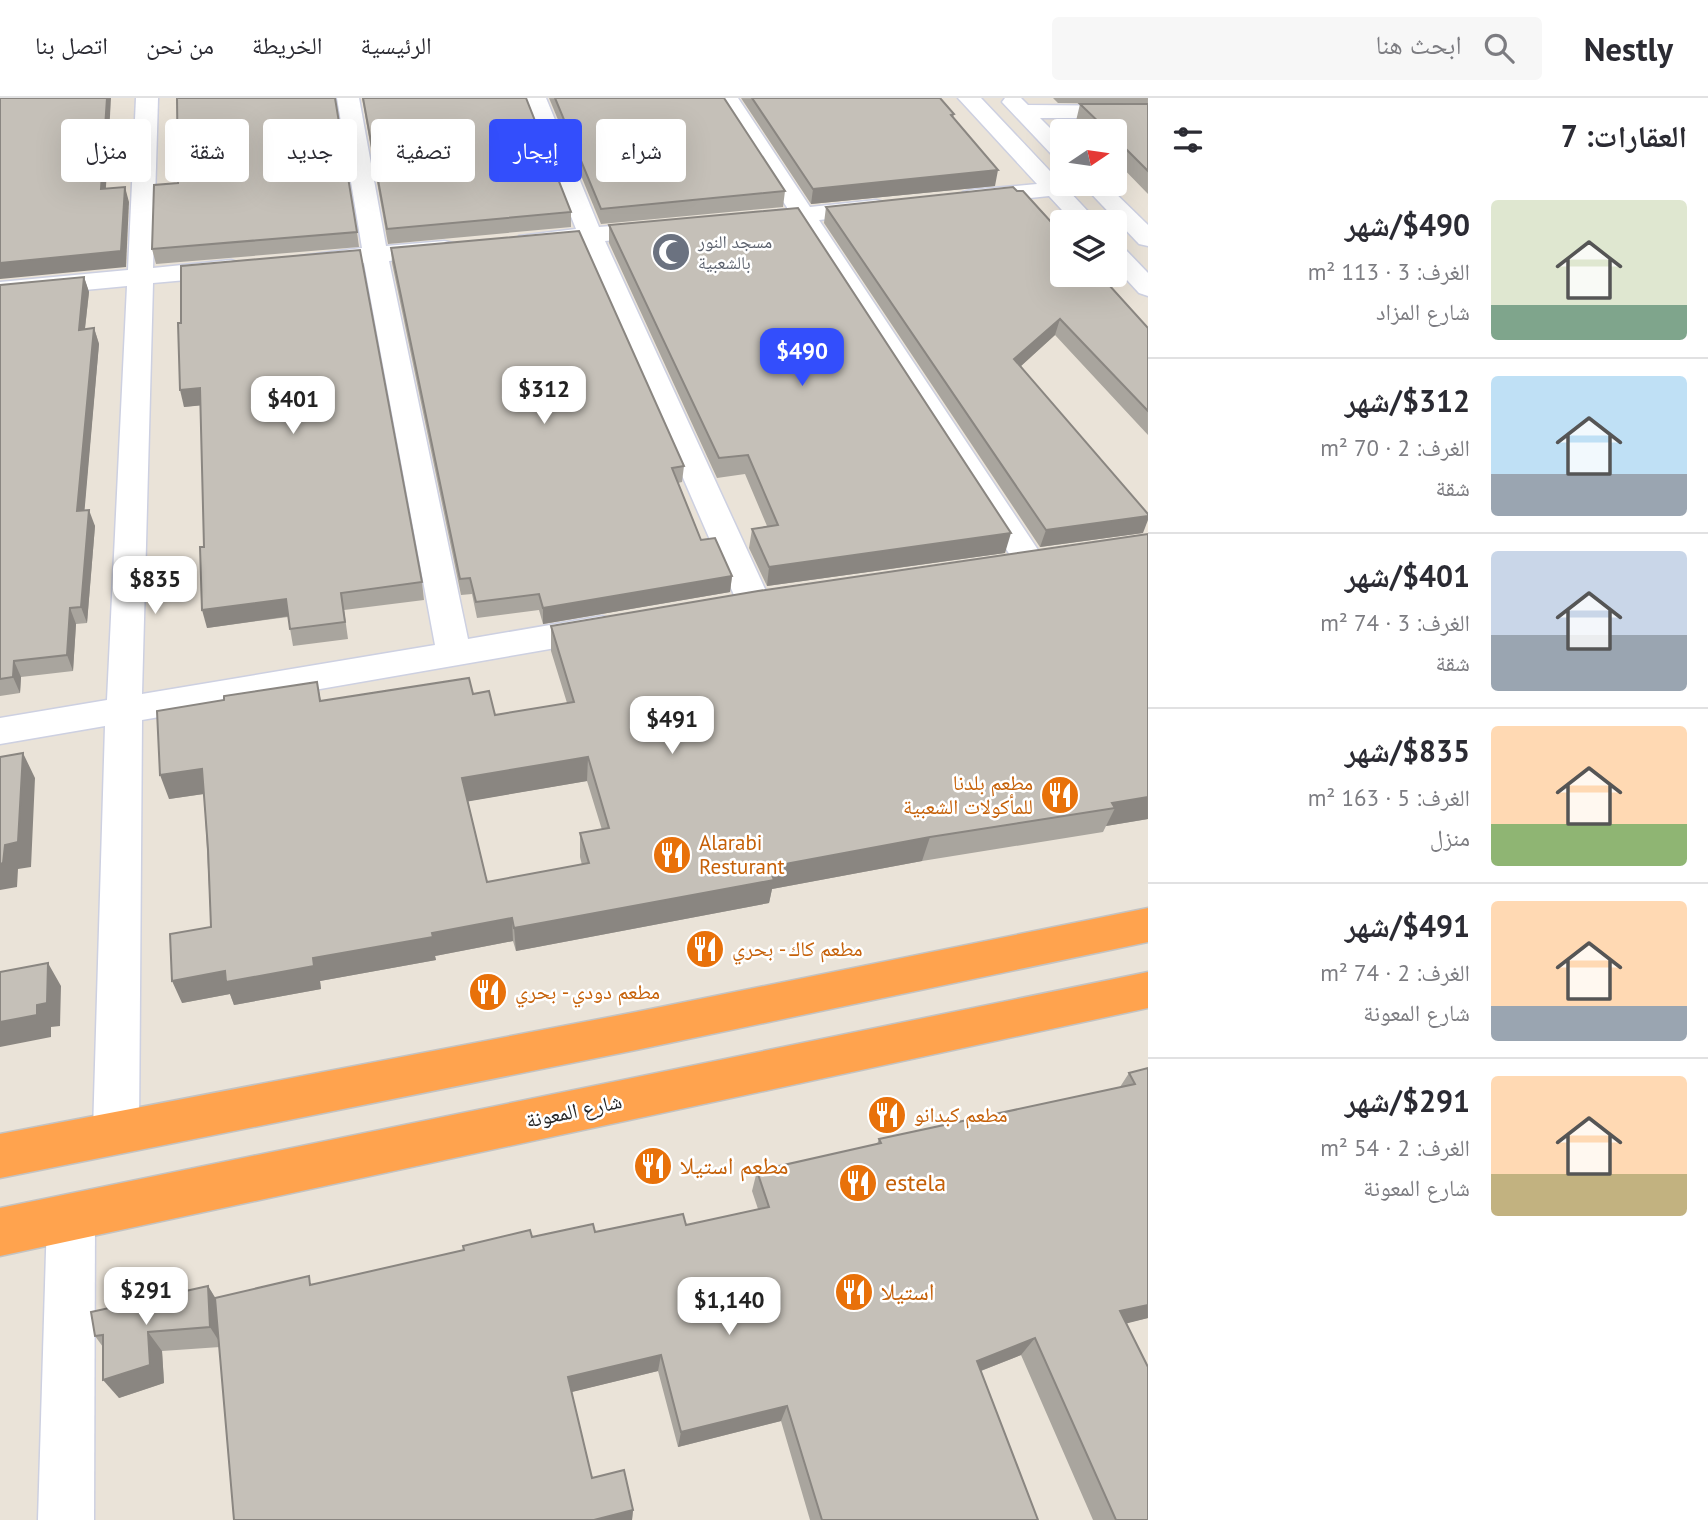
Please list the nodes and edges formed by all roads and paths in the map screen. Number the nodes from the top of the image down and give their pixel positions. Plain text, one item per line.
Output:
1 (147, 98) edge
2 (348, 98) edge
3 (535, 98) edge
4 (727, 98) edge
5 (969, 98) edge
6 (1015, 105) edge
7 (1148, 112) edge
8 (1050, 140) edge
9 (1050, 185) edge
10 (1050, 189) edge
11 (1061, 196) edge
12 (1105, 196) edge
13 (943, 200) edge
14 (901, 205) edge
15 (1074, 210) edge
16 (804, 215) junction
17 (724, 223) edge
18 (684, 226) edge
19 (590, 235) junction
20 (1148, 239) edge
21 (510, 243) edge
22 (469, 246) edge
23 (375, 255) junction
24 (292, 262) edge
25 (1127, 266) edge
26 (250, 267) edge
27 (140, 277) junction
28 (1148, 288) edge
29 (0, 290) edge
30 (1029, 562) edge
31 (755, 602) edge
32 (632, 623) edge
33 (454, 653) junction
34 (124, 712) junction
35 (0, 731) edge
36 (1148, 925) edge
37 (1148, 989) edge
38 (116, 1132) junction
39 (0, 1156) edge
40 (71, 1218) junction
41 (0, 1232) edge
42 (66, 1520) edge

1 - 27 street
2 - 23 street
3 - 19 street
4 - 16 street
5 - 9 street
6 - 7 street
6 - 8 street
10 - 13 street
11 - 15 street
12 - 20 street
14 - 16 street
16 - 17 street
16 - 30 street
18 - 19 street
19 - 21 street
19 - 31 street
22 - 23 street
23 - 24 street
23 - 33 street
25 - 28 street
26 - 27 street
27 - 29 street
27 - 34 street
32 - 33 street
33 - 34 street
34 - 35 street
34 - 38 street
36 - 38 highway
37 - 40 highway, شارع المعونة
38 - 39 highway
40 - 41 highway, شارع المعونة
40 - 42 street

